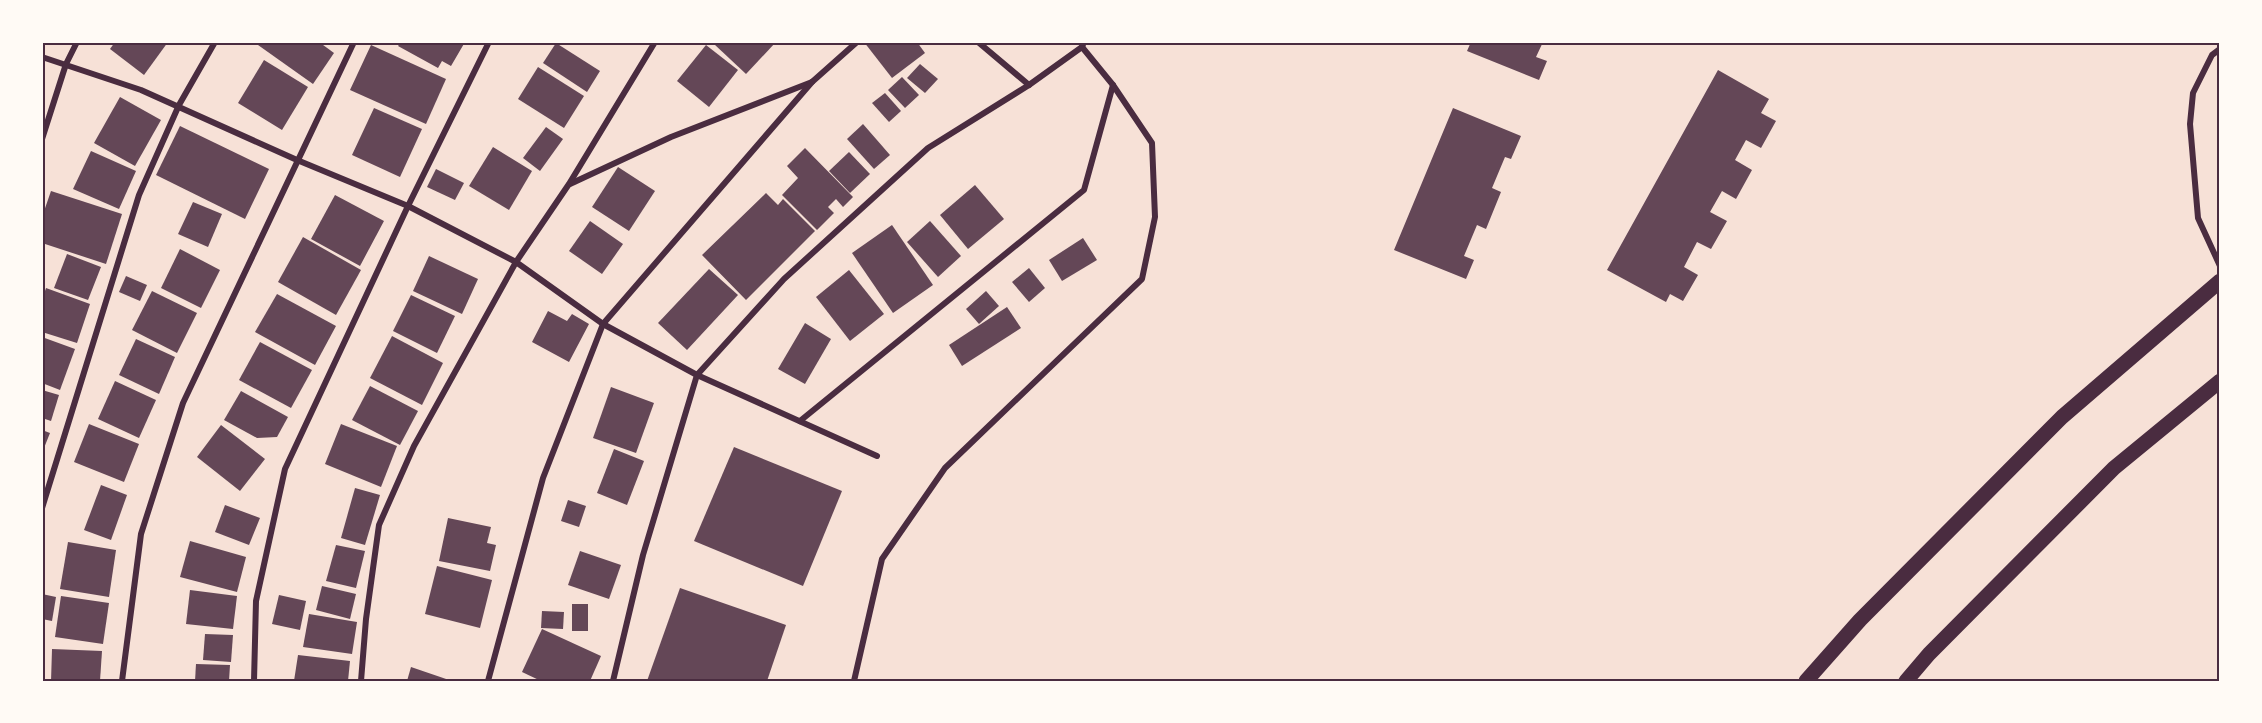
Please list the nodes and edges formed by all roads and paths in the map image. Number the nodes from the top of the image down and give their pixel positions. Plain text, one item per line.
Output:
1 (76, 42) edge
2 (214, 42) edge
3 (354, 42) edge
4 (489, 42) edge
5 (655, 42) edge
6 (857, 42) edge
7 (978, 42) edge
8 (1083, 45) edge
9 (2220, 49) edge
10 (42, 57) edge
11 (66, 64) junction
12 (812, 82) junction
13 (1029, 85) junction
14 (1113, 85) junction
15 (179, 105) junction
16 (42, 139) edge
17 (297, 160) junction
18 (569, 184) junction
19 (408, 206) junction
20 (516, 262) junction
21 (2220, 266) edge
22 (2220, 281) edge
23 (603, 324) junction
24 (697, 375) junction
25 (2220, 381) edge
26 (800, 421) junction
27 (878, 456) dead end
28 (42, 508) edge
29 (122, 681) edge
30 (254, 681) edge
31 (361, 681) edge
32 (488, 681) edge
33 (613, 681) edge
34 (854, 681) edge
35 (1806, 681) edge
36 (1906, 681) edge

1 - 11 street
2 - 15 street
3 - 17 street
4 - 19 street
5 - 18 street
6 - 12 street
7 - 13 street
8 - 13 street
8 - 14 street
9 - 21 street
10 - 11 street
11 - 15 street
11 - 16 street
12 - 18 street
12 - 23 street
13 - 24 street
14 - 26 street
14 - 34 street
15 - 17 street
15 - 28 street
17 - 19 street
17 - 29 street
18 - 20 street
19 - 20 street
19 - 30 street
20 - 23 street
20 - 31 street
22 - 35 main road
23 - 24 street
23 - 32 street
24 - 26 street
24 - 33 street
25 - 36 main road
26 - 27 street

